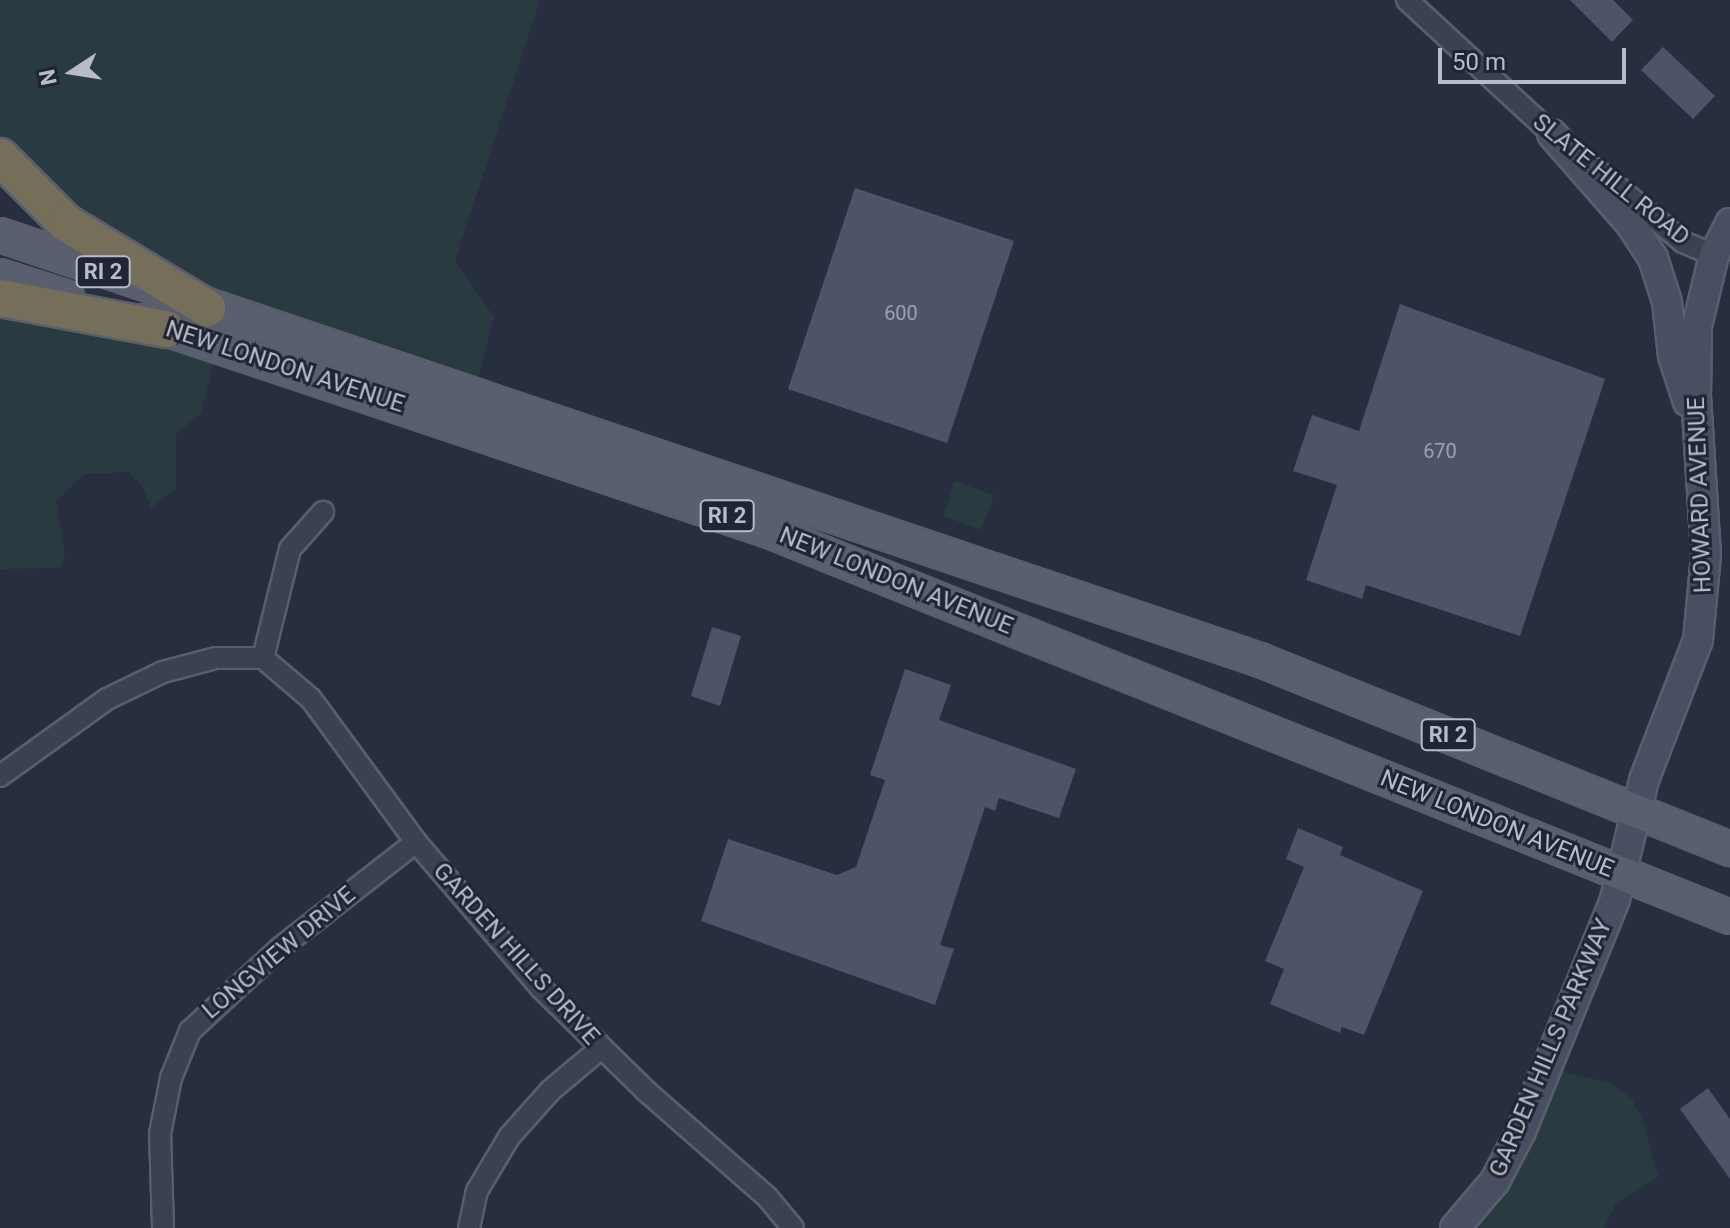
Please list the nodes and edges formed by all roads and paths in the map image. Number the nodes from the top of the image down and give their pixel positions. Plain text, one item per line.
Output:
1 (1407, 0) edge
2 (1552, 134) junction
3 (0, 157) edge
4 (1730, 223) edge
5 (0, 235) edge
6 (1714, 255) junction
7 (0, 276) edge
8 (0, 298) edge
9 (207, 308) junction
10 (166, 329) junction
11 (1698, 429) junction
12 (323, 512) dead end
13 (263, 658) junction
14 (0, 776) edge
15 (1637, 811) junction
16 (416, 842) junction
17 (1730, 849) edge
18 (1621, 875) junction
19 (1730, 917) edge
20 (601, 1048) junction
21 (163, 1228) edge
22 (469, 1228) edge
23 (793, 1228) edge
24 (1455, 1228) edge

1 - 2 street, SLATE HILL ROAD
2 - 6 street, SLATE HILL ROAD
2 - 11 street
3 - 9 highway
4 - 6 street, HOWARD AVENUE
5 - 9 main road, NEW LONDON AVENUE / RI 2
6 - 11 street, HOWARD AVENUE
7 - 10 main road, NEW LONDON AVENUE / RI 2
8 - 10 highway
9 - 15 main road, NEW LONDON AVENUE / RI 2
10 - 18 main road, NEW LONDON AVENUE / RI 2
11 - 15 street, HOWARD AVENUE
12 - 13 street
13 - 14 street
13 - 16 street, GARDEN HILLS DRIVE
15 - 17 main road, NEW LONDON AVENUE / RI 2
15 - 18 street, GARDEN HILLS PARKWAY
16 - 20 street, GARDEN HILLS DRIVE
16 - 21 street, LONGVIEW DRIVE
18 - 19 main road, NEW LONDON AVENUE / RI 2
18 - 24 street, GARDEN HILLS PARKWAY
20 - 22 street
20 - 23 street, GARDEN HILLS DRIVE

